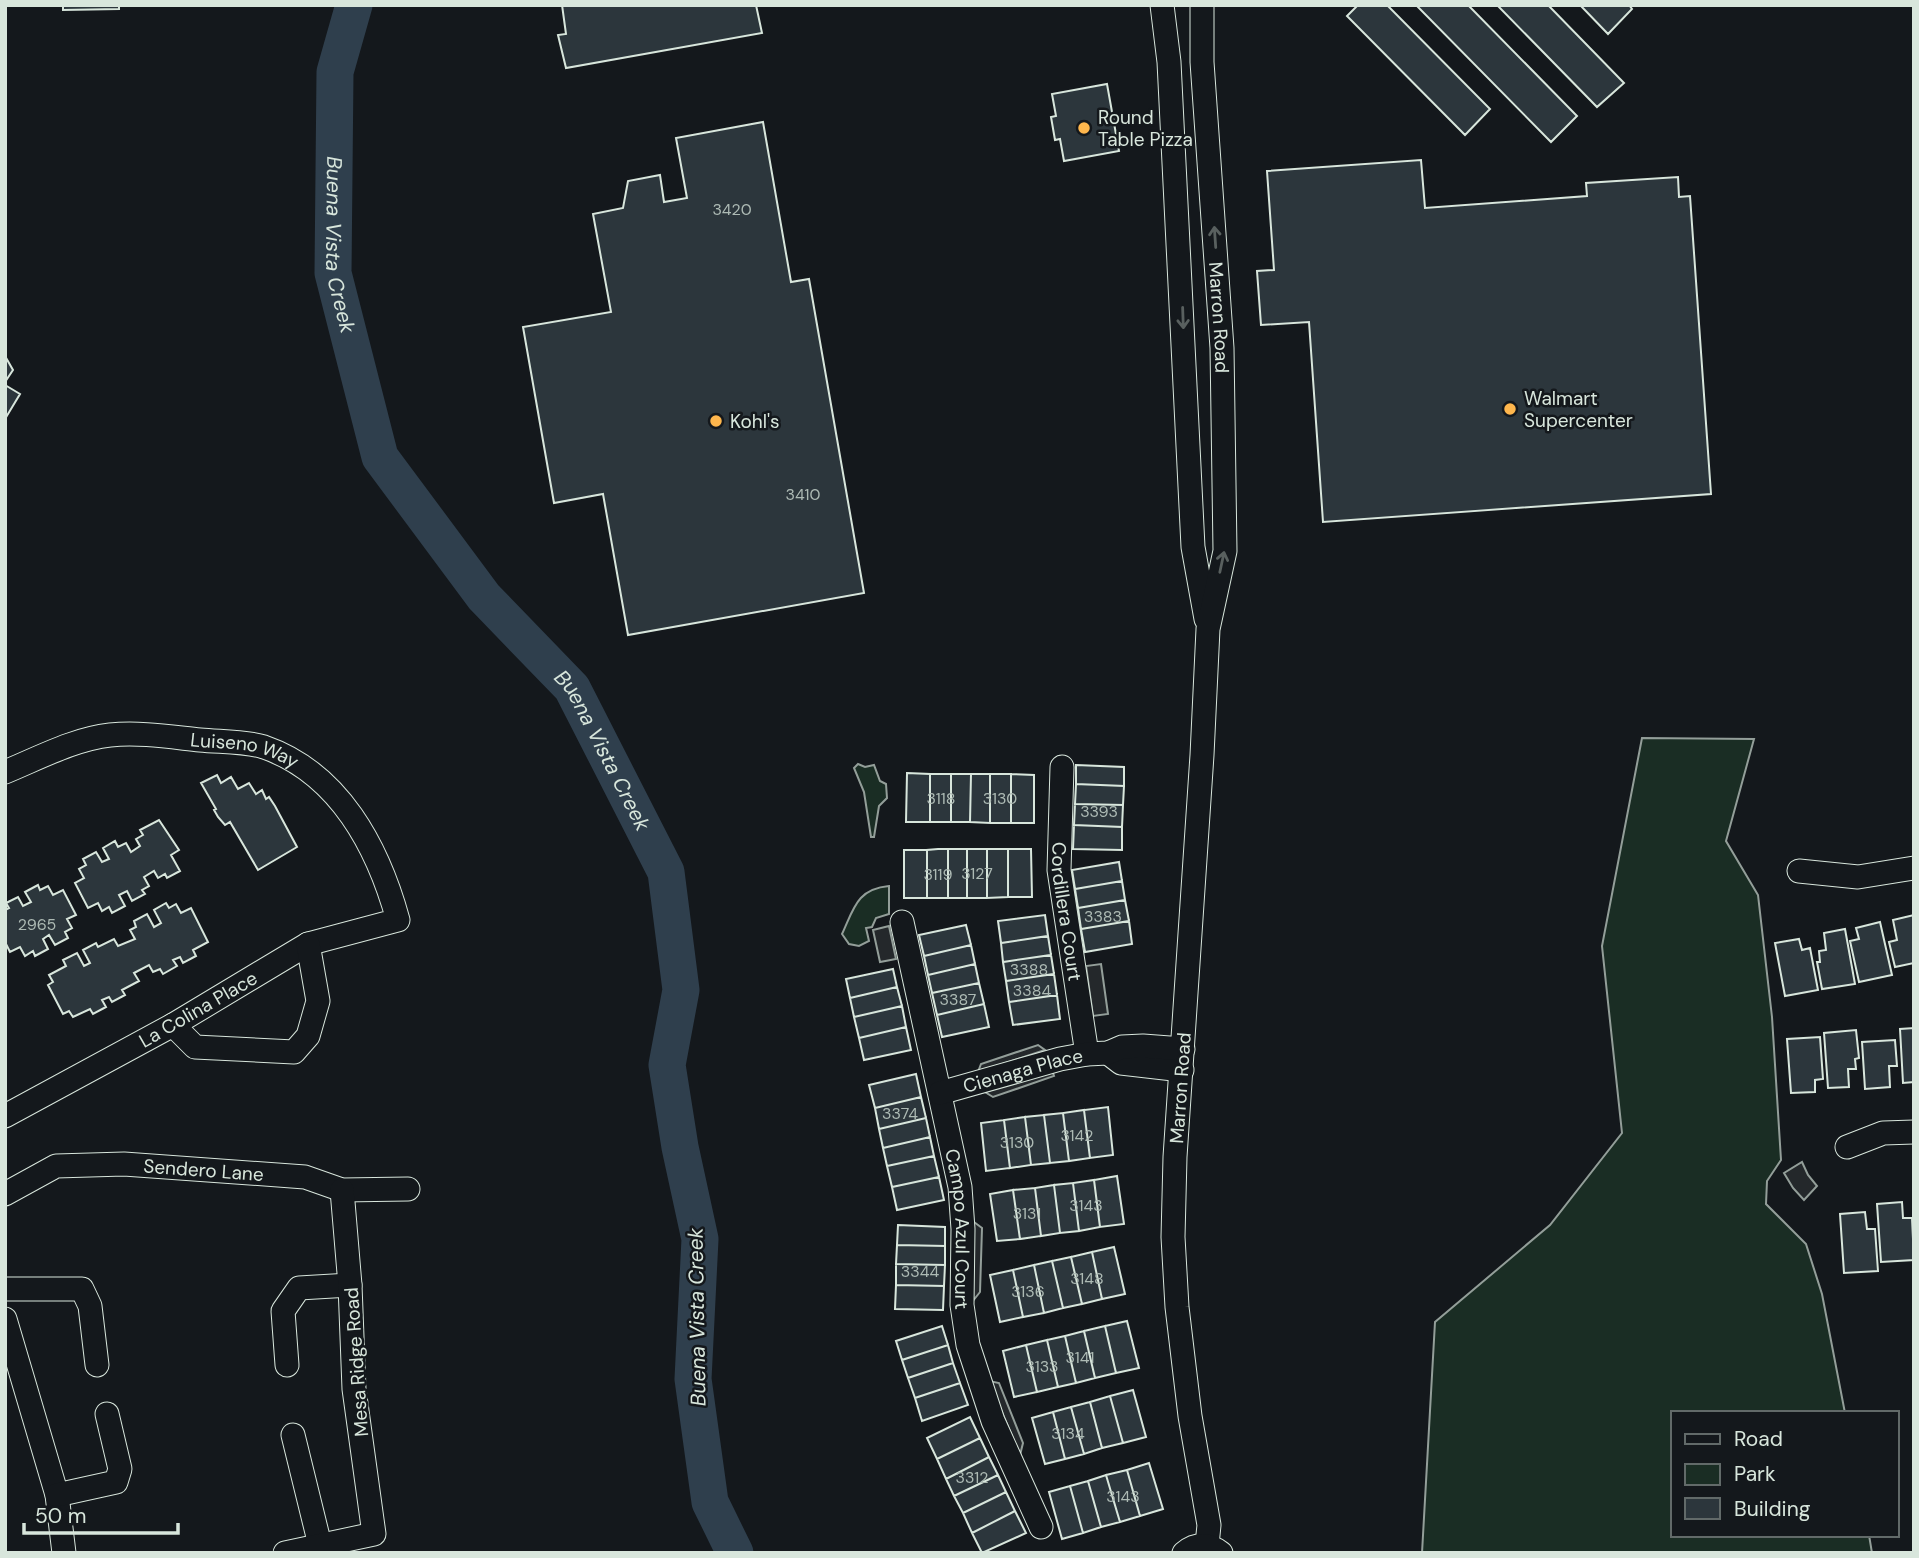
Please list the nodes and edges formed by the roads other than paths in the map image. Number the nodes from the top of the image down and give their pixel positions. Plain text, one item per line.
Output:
1 (1162, 5) edge
2 (1202, 5) edge
3 (1208, 629) junction
4 (1062, 767) dead end
5 (5, 772) edge
6 (1914, 868) edge
7 (1799, 871) dead end
8 (398, 920) joint
9 (902, 922) dead end
10 (308, 944) junction
11 (173, 1025) junction
12 (1098, 1054) junction
13 (1182, 1060) junction
14 (940, 1093) junction
15 (5, 1116) edge
16 (1914, 1132) edge
17 (1847, 1147) dead end
18 (408, 1189) dead end
19 (342, 1190) junction
20 (5, 1195) edge
21 (350, 1285) junction
22 (5, 1289) edge
23 (5, 1319) edge
24 (97, 1365) dead end
25 (287, 1365) dead end
26 (107, 1415) dead end
27 (293, 1435) dead end
28 (57, 1494) junction
29 (1041, 1527) dead end
30 (320, 1545) junction
31 (1214, 1549) edge
32 (64, 1553) edge
33 (285, 1553) edge
34 (1184, 1553) edge

1 -> 3 street, Marron Road
3 -> 2 street, Marron Road
3 - 13 street, Marron Road
4 - 12 street, Cordillera Court
5 - 8 street, Luiseno Way
6 - 7 street
8 - 10 street, La Colina Place
9 - 14 street, Campo Azul Court
10 - 11 street, La Colina Place
10 - 11 street
11 - 15 street, La Colina Place
12 - 13 street, Cienaga Place
12 - 14 street, Cienaga Place
13 - 31 street, Marron Road
14 - 29 street, Campo Azul Court
16 - 17 street
18 - 19 street, Sendero Lane
19 - 20 street, Sendero Lane
19 - 21 street, Mesa Ridge Road
21 - 25 street
21 - 30 street, Mesa Ridge Road
22 - 24 street
23 - 28 street
26 - 28 street
27 - 30 street
28 - 32 street
30 - 33 street
31 - 34 street

